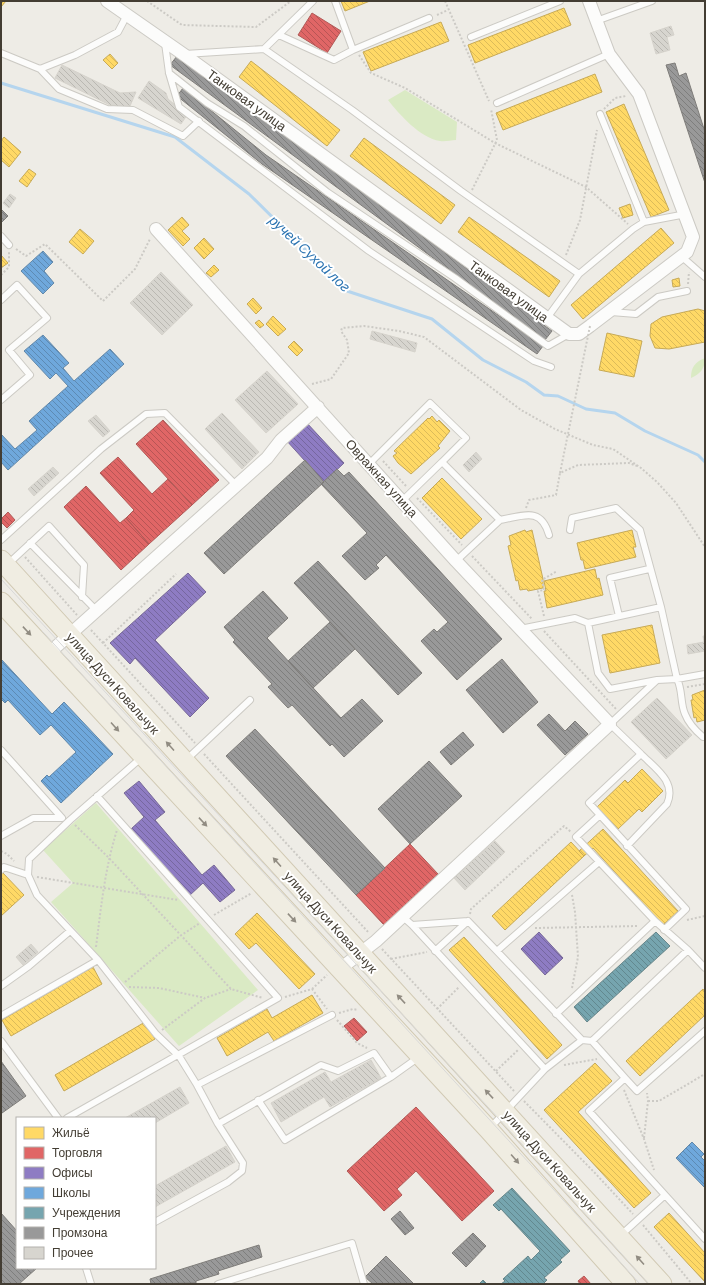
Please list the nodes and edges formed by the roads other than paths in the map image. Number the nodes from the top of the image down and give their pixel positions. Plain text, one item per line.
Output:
1 (106, 1) edge
2 (313, 1) edge
3 (335, 1) edge
4 (560, 1) edge
5 (589, 1) edge
6 (652, 1) edge
7 (127, 15) junction
8 (429, 18) road end
9 (596, 20) junction
10 (279, 35) junction
11 (471, 37) dead end
12 (164, 41) junction
13 (264, 49) junction
14 (354, 49) junction
15 (1, 53) edge
16 (184, 54) junction
17 (609, 54) junction
18 (40, 69) junction
19 (169, 73) junction
20 (497, 103) dead end
21 (600, 114) road end
22 (198, 121) junction
23 (686, 214) junction
24 (644, 222) junction
25 (156, 229) road end
26 (1, 236) edge
27 (9, 245) road end
28 (681, 256) junction
29 (579, 274) junction
30 (705, 277) edge
31 (687, 292) dead end
32 (1, 300) edge
33 (607, 312) junction
34 (547, 318) junction
35 (569, 334) junction
36 (551, 368) dead end
37 (1, 400) edge
38 (318, 406) junction
39 (373, 459) junction
40 (442, 462) junction
41 (236, 485) junction
42 (402, 501) junction
43 (500, 520) junction
44 (570, 530) dead end
45 (549, 535) dead end
46 (1, 540) edge
47 (30, 543) junction
48 (456, 561) junction
49 (4, 563) edge
50 (649, 569) junction
51 (82, 597) junction
52 (1, 602) edge
53 (661, 607) junction
54 (96, 610) junction
55 (618, 616) junction
56 (588, 623) junction
57 (520, 629) junction
58 (69, 635) junction
59 (48, 654) junction
60 (705, 674) edge
61 (677, 679) junction
62 (657, 680) junction
63 (250, 700) dead end
64 (610, 724) junction
65 (705, 737) edge
66 (1, 750) edge
67 (641, 754) junction
68 (142, 757) junction
69 (185, 761) junction
70 (97, 796) junction
71 (600, 815) junction
72 (1, 836) edge
73 (627, 846) junction
74 (599, 862) junction
75 (1, 870) edge
76 (28, 875) junction
77 (402, 915) junction
78 (468, 921) junction
79 (652, 924) junction
80 (412, 925) junction
81 (664, 930) junction
82 (70, 931) junction
83 (498, 950) junction
84 (688, 950) junction
85 (435, 951) junction
86 (360, 953) junction
87 (97, 958) junction
88 (705, 968) edge
89 (334, 971) junction
90 (1, 986) edge
91 (556, 1014) junction
92 (332, 1015) road end
93 (1, 1016) edge
94 (705, 1031) edge
95 (582, 1040) junction
96 (1, 1041) edge
97 (592, 1041) junction
98 (179, 1056) junction
99 (420, 1056) junction
100 (545, 1069) junction
101 (391, 1078) junction
102 (623, 1080) junction
103 (197, 1086) junction
104 (258, 1100) junction
105 (505, 1111) junction
106 (57, 1117) edge
107 (69, 1117) edge
108 (218, 1124) junction
109 (489, 1130) junction
110 (662, 1193) junction
111 (156, 1221) edge
112 (619, 1237) junction
113 (705, 1239) edge
114 (86, 1269) edge
115 (91, 1284) edge
116 (218, 1284) edge
117 (364, 1284) edge
118 (626, 1284) edge
119 (662, 1284) edge

1 - 7 street, Танковая улица
2 - 10 lane
3 - 14 lane
4 - 11 lane
5 - 9 street
6 - 9 lane
7 - 12 street, Танковая улица
7 - 18 lane
8 - 14 lane
9 - 17 street
10 - 13 lane
10 - 14 lane
12 - 16 street, Танковая улица
12 - 19 lane
13 - 16 lane
13 - 29 lane
15 - 18 lane
16 - 34 street, Танковая улица
17 - 20 lane
17 - 23 street
18 - 22 lane
19 - 22 lane
19 - 35 lane
21 - 24 lane
22 - 36 lane
23 - 24 lane
23 - 28 street
24 - 29 lane
25 - 38 street, Овражная улица
26 - 27 lane
28 - 30 lane
28 - 33 street
29 - 34 lane
31 - 33 lane
32 - 37 lane
33 - 35 street
34 - 35 street, Танковая улица
38 - 39 street, Овражная улица
38 - 41 street
39 - 40 lane
39 - 42 street, Овражная улица
40 - 42 lane
40 - 43 lane
41 - 46 lane
41 - 54 street
42 - 48 street, Овражная улица
43 - 45 lane
43 - 48 lane
44 - 50 lane
47 - 49 lane
47 - 51 lane
47 - 51 lane
48 - 57 street, Овражная улица
49 - 58 main road, улица Дуси Ковальчук
50 - 53 lane
50 - 55 lane
51 - 54 lane
52 -> 59 main road, улица Дуси Ковальчук
53 - 55 lane
53 - 61 lane
54 - 58 street
55 - 56 lane
56 - 57 lane
56 - 62 lane
57 - 64 street, Овражная улица
58 - 59 street
69 -> 58 main road, улица Дуси Ковальчук
59 -> 68 main road, улица Дуси Ковальчук
60 - 61 lane
61 - 62 lane
61 - 65 lane
62 - 64 lane
63 - 69 lane
64 - 67 lane
64 - 77 street
66 - 72 lane
67 - 71 lane
67 - 73 lane
68 - 70 lane
68 -> 89 main road, улица Дуси Ковальчук
86 -> 69 main road, улица Дуси Ковальчук
70 - 76 lane
70 - 98 lane
71 - 73 lane
71 - 74 lane
73 - 81 lane
74 - 79 lane
74 - 83 lane
75 - 76 lane
76 - 82 lane
77 - 80 lane
77 - 86 street
78 - 80 lane
78 - 83 lane
78 - 85 lane
79 - 81 lane
79 - 91 lane
80 - 85 lane
81 - 84 lane
82 - 87 lane
82 - 90 lane
83 - 91 lane
84 - 88 lane
84 - 97 lane
85 - 100 lane
86 - 89 street
105 -> 86 main road, улица Дуси Ковальчук
87 - 93 lane
87 - 98 lane
89 - 99 main road, улица Дуси Ковальчук
91 - 95 lane
92 - 103 lane
94 - 102 lane
95 - 97 lane
95 - 100 lane
96 - 106 lane
97 - 102 lane
98 - 103 lane
98 - 107 lane
99 - 101 lane
99 - 109 main road, улица Дуси Ковальчук
100 - 105 lane
101 - 104 lane
101 - 104 lane
102 - 110 lane
103 - 108 lane
104 - 108 lane
105 - 109 lane
105 - 112 main road, улица Дуси Ковальчук
108 - 111 lane
109 -> 118 main road, улица Дуси Ковальчук
110 - 112 lane
110 - 113 lane
119 -> 112 main road, улица Дуси Ковальчук
114 - 115 lane
116 - 117 lane

